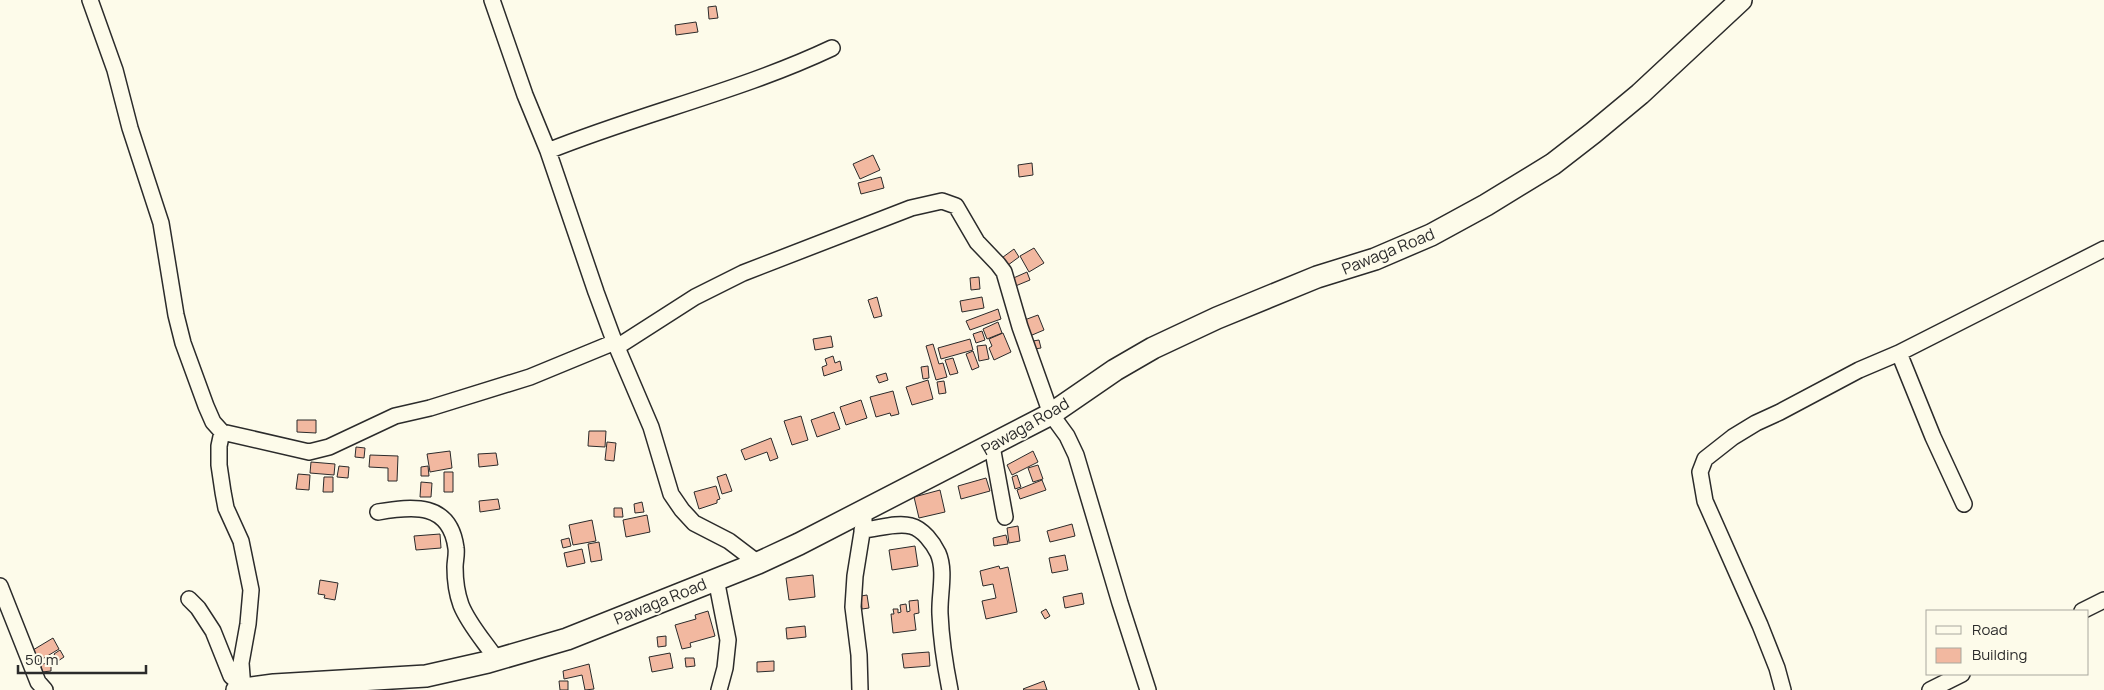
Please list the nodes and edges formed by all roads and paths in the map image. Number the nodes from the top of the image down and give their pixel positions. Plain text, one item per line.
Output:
1 (90, 0) edge
2 (492, 0) edge
3 (1740, 0) edge
4 (832, 48) dead end
5 (548, 151) junction
6 (2104, 249) edge
7 (616, 344) junction
8 (1899, 353) junction
9 (1051, 414) junction
10 (222, 432) junction
11 (992, 446) junction
12 (1964, 504) dead end
13 (378, 512) dead end
14 (1006, 517) dead end
15 (865, 520) junction
16 (758, 563) junction
17 (716, 579) junction
18 (0, 586) edge
19 (189, 599) dead end
20 (2104, 600) edge
21 (2084, 610) edge
22 (497, 660) junction
23 (1960, 675) edge
24 (428, 683) edge
25 (330, 686) edge
26 (241, 687) edge
27 (45, 690) edge
28 (719, 690) edge
29 (860, 690) edge
30 (950, 690) edge
31 (1148, 690) edge
32 (1783, 690) edge
33 (1930, 690) edge

1 - 10 street
2 - 5 street
3 - 9 main road, Pawaga Road
4 - 5 street
5 - 7 street
6 - 8 street
7 - 9 street
7 - 10 street
7 - 16 street
8 - 12 street
8 - 32 street
9 - 11 main road, Pawaga Road
9 - 31 street
10 - 26 street
11 - 14 street
11 - 15 main road, Pawaga Road
13 - 22 street
15 - 16 main road, Pawaga Road
15 - 29 street
15 - 30 street
16 - 17 main road, Pawaga Road
17 - 22 main road, Pawaga Road
17 - 28 street
18 - 27 street
19 - 26 street
20 - 21 street
22 - 24 main road, Pawaga Road
23 - 33 street
24 - 25 main road, Pawaga Road
25 - 26 main road, Pawaga Road

